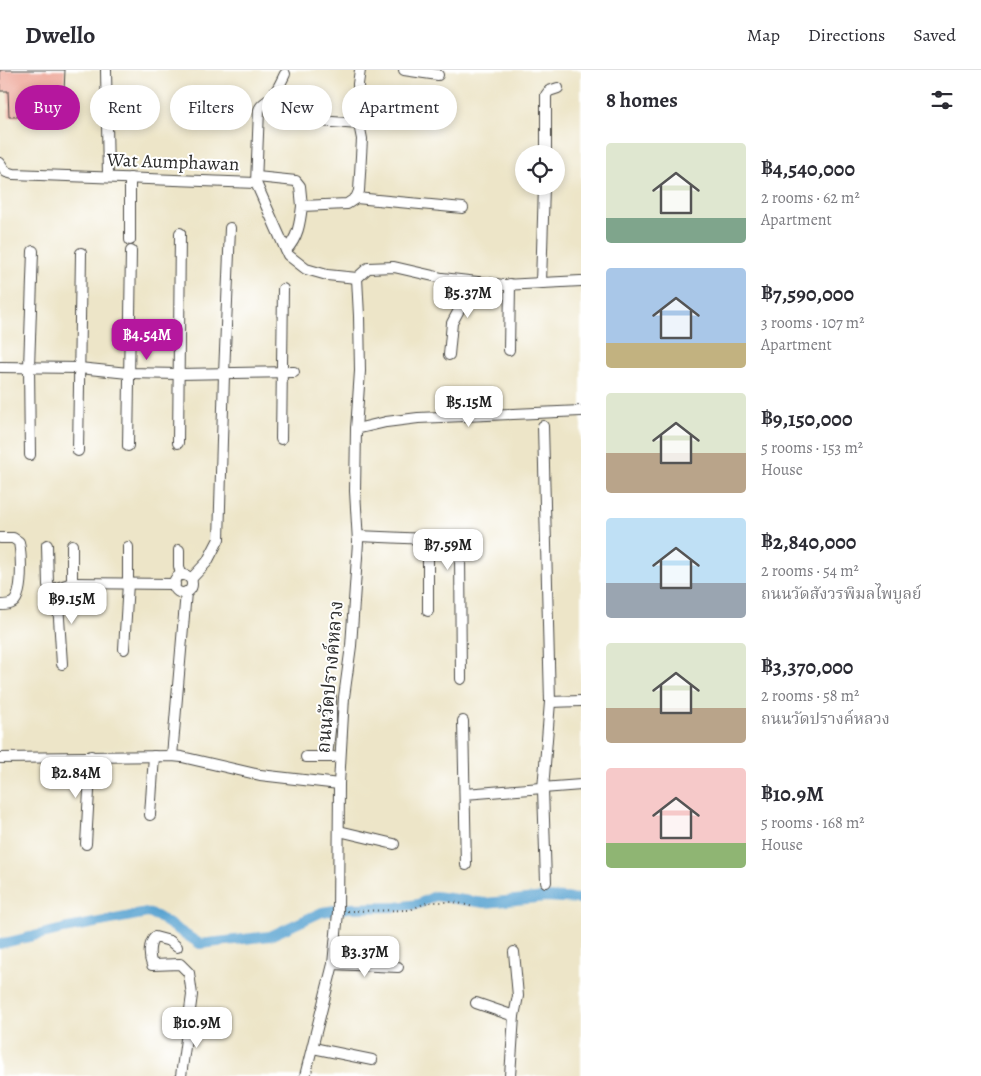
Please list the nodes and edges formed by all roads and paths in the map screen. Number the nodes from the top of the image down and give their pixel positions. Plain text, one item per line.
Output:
1 (106, 70) edge
2 (360, 70) edge
3 (406, 70) edge
4 (285, 74) dead end
5 (438, 75) dead end
6 (358, 85) edge
7 (558, 88) dead end
8 (361, 130) edge
9 (546, 145) edge
10 (0, 162) edge
11 (108, 176) junction
12 (130, 178) junction
13 (256, 180) junction
14 (544, 195) edge
15 (356, 198) junction
16 (302, 206) junction
17 (463, 208) dead end
18 (230, 228) dead end
19 (180, 233) dead end
20 (130, 240) dead end
21 (286, 250) junction
22 (32, 251) dead end
23 (130, 252) dead end
24 (81, 253) dead end
25 (357, 278) junction
26 (464, 281) junction
27 (581, 281) edge
28 (541, 283) junction
29 (510, 284) junction
30 (283, 288) dead end
31 (509, 350) dead end
32 (449, 355) dead end
33 (0, 367) edge
34 (29, 367) junction
35 (79, 368) junction
36 (282, 372) junction
37 (294, 372) dead end
38 (128, 373) junction
39 (178, 374) junction
40 (224, 375) junction
41 (581, 411) edge
42 (543, 426) dead end
43 (356, 429) junction
44 (281, 439) dead end
45 (178, 444) dead end
46 (128, 446) dead end
47 (78, 451) dead end
48 (30, 455) dead end
49 (358, 536) junction
50 (0, 538) edge
51 (428, 539) junction
52 (47, 545) dead end
53 (72, 545) dead end
54 (128, 547) dead end
55 (179, 550) dead end
56 (186, 577) junction
57 (72, 582) junction
58 (128, 583) junction
59 (174, 584) junction
60 (57, 588) junction
61 (186, 592) junction
62 (0, 605) edge
63 (428, 611) dead end
64 (124, 649) dead end
65 (62, 664) dead end
66 (461, 679) dead end
67 (331, 697) dead end
68 (581, 701) edge
69 (550, 702) junction
70 (463, 721) dead end
71 (91, 756) junction
72 (154, 756) junction
73 (172, 756) junction
74 (306, 756) dead end
75 (327, 757) junction
76 (0, 758) edge
77 (341, 758) junction
78 (339, 784) junction
79 (581, 786) edge
80 (543, 790) junction
81 (465, 794) junction
82 (150, 815) dead end
83 (339, 831) junction
84 (86, 844) dead end
85 (394, 844) dead end
86 (466, 865) dead end
87 (546, 882) dead end
88 (474, 907) dead end
89 (338, 915) junction
90 (177, 947) dead end
91 (514, 952) dead end
92 (333, 964) junction
93 (398, 967) dead end
94 (476, 1003) dead end
95 (514, 1016) junction
96 (313, 1048) junction
97 (372, 1060) dead end
98 (181, 1076) edge
99 (305, 1076) edge
100 (510, 1076) edge

1 - 11 street
2 - 6 street
3 - 5 street
4 - 13 street
7 - 9 street
8 - 15 street
10 - 11 street, Wat Aumphawan
11 - 12 street, Wat Aumphawan
12 - 13 street, Wat Aumphawan
12 - 20 street
13 - 16 street
13 - 21 street, Wat Aumphawan
14 - 28 street
15 - 16 street
15 - 17 street
16 - 21 street
18 - 40 street
19 - 39 street
21 - 25 street, Wat Aumphawan
22 - 34 street
23 - 38 street
24 - 35 street
25 - 26 street
25 - 43 street, ถนนวัดปรางค์หลวง
26 - 29 street
26 - 32 street
27 - 28 street
28 - 29 street
29 - 31 street
30 - 36 street
33 - 34 street
34 - 35 street
34 - 48 street
35 - 38 street
35 - 47 street
36 - 37 street
36 - 40 street
36 - 44 street
38 - 39 street
38 - 46 street
39 - 40 street
39 - 45 street
40 - 56 street
41 - 43 street
42 - 69 street
43 - 49 street, ถนนวัดปรางค์หลวง
49 - 51 street
49 - 77 street, ถนนวัดปรางค์หลวง
50 - 62 street
51 - 63 street
51 - 66 street
52 - 60 street
53 - 57 street
54 - 58 street
55 - 56 street
56 - 59 street
56 - 61 street
57 - 58 street
57 - 60 street
58 - 59 street
58 - 64 street
59 - 61 street
60 - 65 street
61 - 73 street
67 - 75 street
68 - 69 street
69 - 80 street
70 - 81 street
71 - 72 street
71 - 76 street
71 - 84 street
72 - 73 street
72 - 82 street
73 - 78 street
74 - 75 street
75 - 77 street
77 - 78 street, ถนนวัดปรางค์หลวง
78 - 83 street, ถนนวัดปรางค์หลวง
79 - 80 street
80 - 81 street
80 - 87 street
81 - 86 street
83 - 85 street
83 - 89 street, ถนนวัดปรางค์หลวง
88 - 89 path
89 - 92 street, ถนนวัดปรางค์หลวง
90 - 98 street
91 - 95 street
92 - 93 street
92 - 96 street, ถนนวัดปรางค์หลวง
94 - 95 street
95 - 100 street
96 - 97 street
96 - 99 street, ถนนวัดปรางค์หลวง

